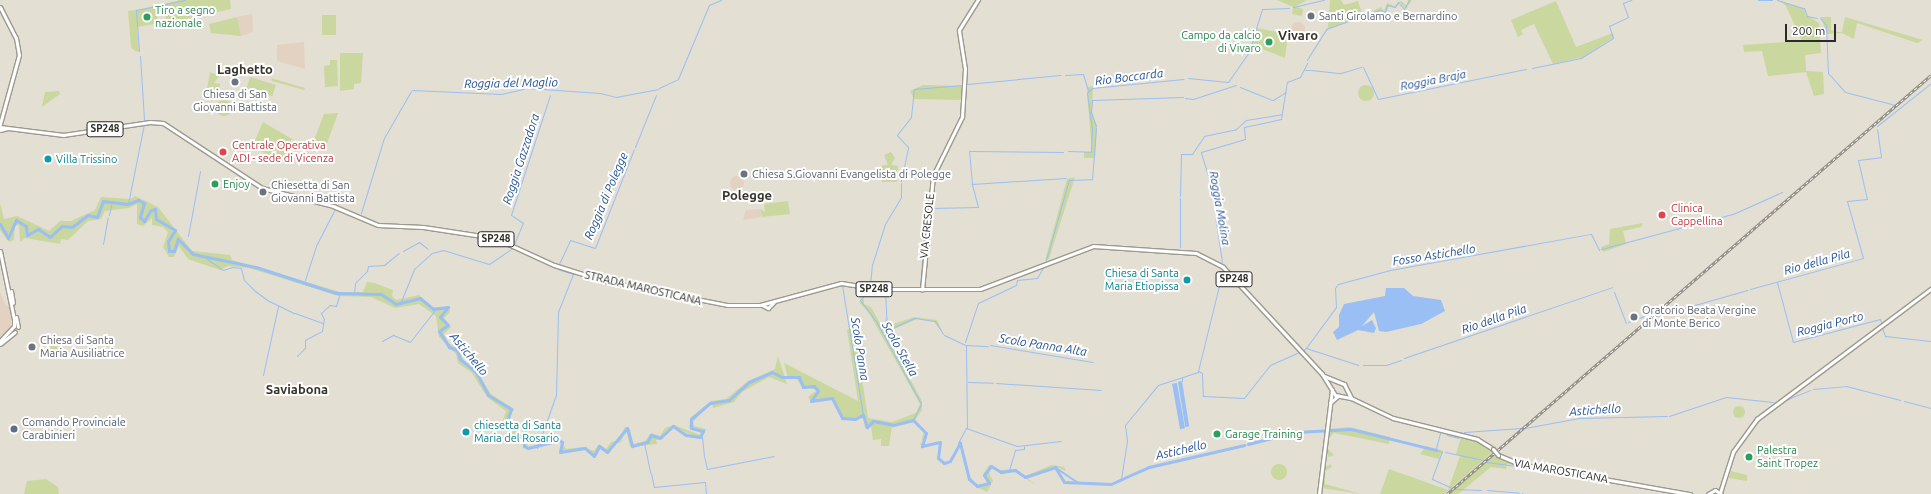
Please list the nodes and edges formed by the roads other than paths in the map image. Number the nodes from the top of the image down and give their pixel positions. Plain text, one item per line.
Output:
1 (978, 0) edge
2 (0, 7) edge
3 (1, 120) edge
4 (0, 125) edge
5 (10, 127) junction
6 (0, 130) edge
7 (0, 251) edge
8 (1931, 289) edge
9 (922, 290) junction
10 (15, 327) junction
11 (15, 332) junction
12 (0, 343) edge
13 (1322, 374) junction
14 (1339, 382) junction
15 (1332, 389) junction
16 (1346, 390) junction
17 (1340, 396) junction
18 (1351, 398) junction
19 (1330, 403) junction
20 (1722, 479) junction
21 (1710, 493) edge
22 (1319, 494) edge
23 (1690, 494) edge
24 (1720, 494) edge

1 - 9 main road, VIA CRESOLE
2 - 3 main road
3 - 4 main road
3 - 5 main road
4 - 5 main road, STRADA MAROSTICANA / SP248
5 - 6 main road, STRADA MAROSTICANA / SP248
5 - 9 main road, STRADA MAROSTICANA / SP248
7 - 10 main road
8 - 20 main road
9 - 13 main road, SP248
10 - 11 main road
10 - 11 main road
10 - 12 main road
11 - 12 main road
13 - 14 main road, SP248
13 - 15 main road, SP248
14 - 15 main road
14 - 16 main road, SP248
15 - 17 main road, SP248
15 - 19 main road
16 - 17 main road
16 - 18 main road, SP248
17 - 18 main road, VIA MAROSTICANA
17 - 19 main road
18 - 23 main road, VIA MAROSTICANA, bridge
19 - 22 main road
20 - 21 main road
20 - 24 main road
21 - 24 main road

